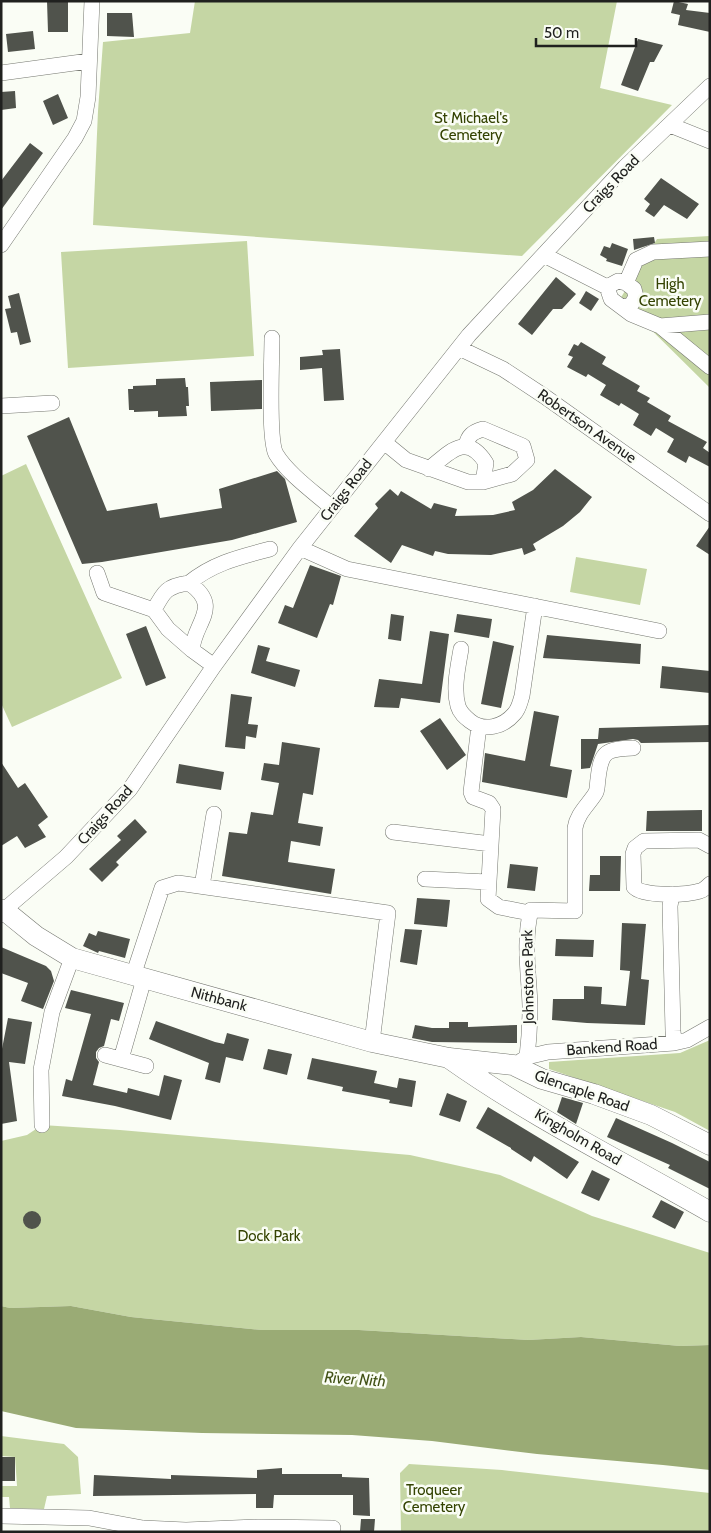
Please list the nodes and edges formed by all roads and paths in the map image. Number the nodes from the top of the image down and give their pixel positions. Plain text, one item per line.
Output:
1 (92, 1) edge
2 (89, 61) junction
3 (1, 73) edge
4 (710, 86) edge
5 (670, 125) junction
6 (710, 141) edge
7 (1, 245) edge
8 (710, 248) edge
9 (544, 255) junction
10 (626, 283) junction
11 (607, 287) junction
12 (622, 307) junction
13 (710, 322) edge
14 (660, 326) junction
15 (272, 338) dead end
16 (459, 348) junction
17 (710, 366) edge
18 (52, 403) dead end
19 (1, 406) edge
20 (384, 442) junction
21 (466, 446) junction
22 (429, 469) junction
23 (483, 482) junction
24 (332, 508) junction
25 (710, 514) edge
26 (300, 548) junction
27 (270, 550) dead end
28 (97, 573) dead end
29 (189, 583) junction
30 (535, 606) junction
31 (154, 610) junction
32 (659, 631) dead end
33 (461, 649) dead end
34 (192, 650) junction
35 (214, 666) junction
36 (479, 726) junction
37 (633, 748) dead end
38 (214, 814) dead end
39 (393, 832) dead end
40 (491, 844) junction
41 (710, 846) edge
42 (425, 879) dead end
43 (488, 882) junction
44 (710, 884) edge
45 (202, 886) junction
46 (671, 900) junction
47 (2, 910) edge
48 (530, 913) junction
49 (72, 958) junction
50 (139, 977) junction
51 (710, 1027) edge
52 (372, 1042) junction
53 (674, 1043) junction
54 (105, 1055) dead end
55 (121, 1058) junction
56 (449, 1058) junction
57 (520, 1061) junction
58 (146, 1066) dead end
59 (42, 1125) dead end
60 (710, 1145) edge
61 (710, 1212) edge
62 (1, 1516) edge
63 (333, 1528) dead end
64 (258, 1529) edge
65 (142, 1530) edge

1 - 2 street
2 - 3 street
2 - 7 street
4 - 5 street, Craigs Road
5 - 6 street
5 - 9 street, Craigs Road
8 - 10 street
9 - 11 street
9 - 16 street, Craigs Road
10 - 11 street
10 - 12 street
11 - 12 street
12 - 14 street
13 - 14 street
14 - 17 street
15 - 24 street
16 - 20 street, Craigs Road
16 - 25 street, Robertson Avenue
18 - 19 street
20 - 22 street
20 - 24 street, Craigs Road
21 - 22 street
21 - 23 street
21 - 23 street
22 - 23 street
24 - 26 street, Craigs Road
26 - 30 street
26 - 35 street, Craigs Road
27 - 29 street
28 - 31 street
29 - 31 street
29 - 34 street
30 - 32 street
30 - 36 street
31 - 34 street
33 - 36 street
34 - 35 street
35 - 47 street, Craigs Road
36 - 40 street
37 - 48 street, Johnstone Park
38 - 45 street
39 - 40 street
40 - 43 street
41 - 46 street
42 - 43 street
43 - 48 street
44 - 46 street
45 - 50 street
45 - 52 street
46 - 53 street
47 - 49 main road, Nithbank
48 - 57 street, Johnstone Park
49 - 50 main road, Nithbank
49 - 59 street
50 - 52 main road, Nithbank
50 - 55 street
51 - 53 street, Bankend Road
52 - 56 main road, Nithbank
53 - 57 street, Bankend Road
54 - 55 street
55 - 58 street
56 - 57 main road, Glencaple Road
56 - 61 main road, Kingholm Road
57 - 60 main road, Glencaple Road
62 - 65 street
63 - 64 street
64 - 65 street

